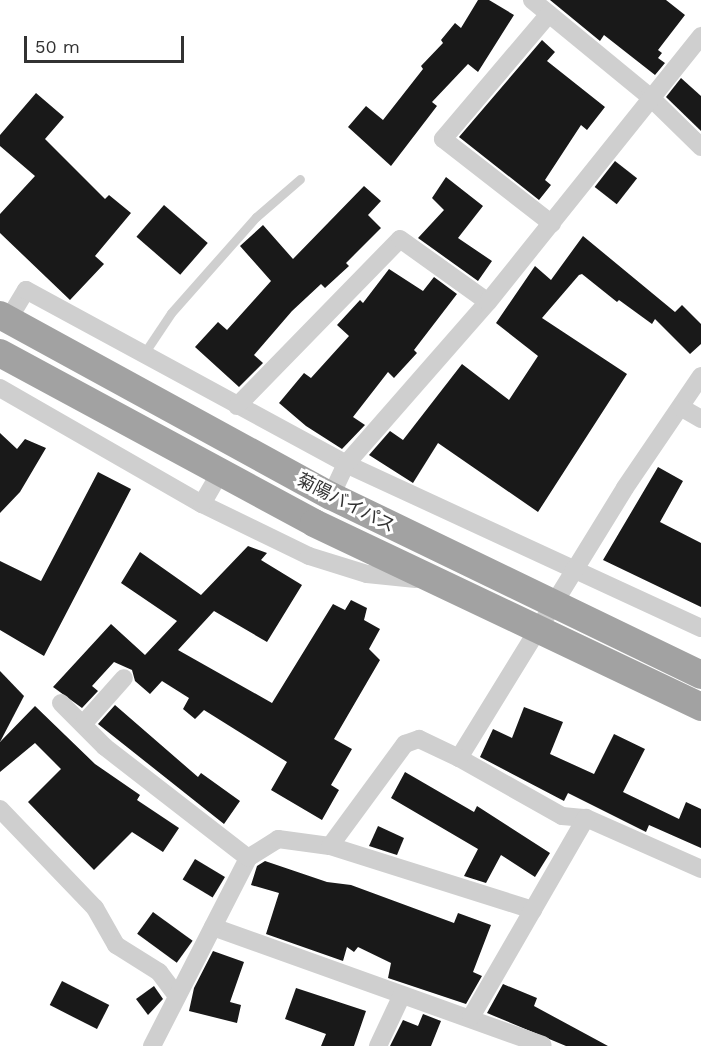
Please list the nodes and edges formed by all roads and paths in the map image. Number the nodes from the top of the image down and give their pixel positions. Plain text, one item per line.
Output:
1 (532, 0) edge
2 (549, 14) junction
3 (701, 36) edge
4 (649, 96) junction
5 (701, 147) edge
6 (300, 180) dead end
7 (552, 224) junction
8 (488, 302) junction
9 (4, 317) edge
10 (0, 353) edge
11 (143, 356) junction
12 (701, 376) edge
13 (0, 388) edge
14 (237, 406) junction
15 (682, 408) junction
16 (701, 419) edge
17 (346, 464) junction
18 (219, 474) junction
19 (331, 496) junction
20 (202, 504) junction
21 (576, 573) junction
22 (427, 580) junction
23 (552, 604) junction
24 (701, 628) edge
25 (536, 630) junction
26 (701, 675) edge
27 (124, 678) dead end
28 (61, 703) dead end
29 (701, 707) edge
30 (84, 723) junction
31 (459, 758) junction
32 (0, 809) edge
33 (586, 818) junction
34 (330, 846) junction
35 (248, 858) junction
36 (701, 869) edge
37 (533, 910) junction
38 (213, 927) junction
39 (402, 995) junction
40 (177, 996) junction
41 (471, 1017) junction
42 (542, 1045) edge
43 (152, 1046) edge
44 (378, 1046) edge

1 - 2 street
2 - 4 street
2 - 7 street
3 - 4 street
4 - 5 street
4 - 7 street
6 - 11 lane
7 - 8 street
8 - 14 street
8 - 17 street
9 - 11 street
9 - 19 highway, 菊陽バイパス
10 - 18 highway, 菊陽バイパス
11 - 14 street
12 - 15 street
13 - 20 street
14 - 17 street
15 - 16 street
15 - 21 street
17 - 19 street
17 - 21 street
18 - 20 street
18 - 22 highway, 菊陽バイパス
19 - 23 highway, 菊陽バイパス
20 - 22 street
21 - 23 street
21 - 24 street
22 - 25 highway, 菊陽バイパス
23 - 25 street
23 - 26 highway, 菊陽バイパス
25 - 29 highway, 菊陽バイパス
25 - 31 street
27 - 30 street
28 - 30 street
30 - 35 street
31 - 33 street
31 - 34 street
32 - 40 street
33 - 36 street
33 - 37 street
34 - 35 street
34 - 37 street
35 - 38 street
37 - 41 street
38 - 39 street
38 - 40 street
39 - 41 street
39 - 44 street
40 - 43 street
41 - 42 street

